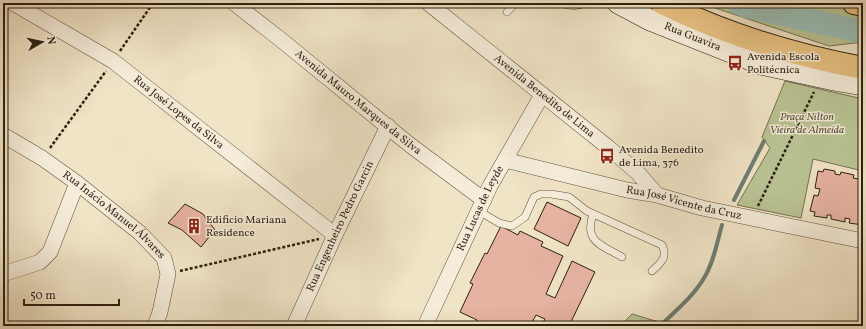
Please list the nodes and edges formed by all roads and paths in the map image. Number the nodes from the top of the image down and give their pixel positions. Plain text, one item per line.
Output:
1 (14, 3) edge
2 (153, 3) edge
3 (234, 3) edge
4 (428, 3) edge
5 (516, 3) edge
6 (560, 3) edge
7 (585, 3) edge
8 (618, 3) edge
9 (662, 3) edge
10 (854, 3) edge
11 (863, 5) edge
12 (507, 12) dead end
13 (113, 61) junction
14 (863, 68) edge
15 (822, 77) junction
16 (863, 85) edge
17 (542, 95) junction
18 (388, 126) junction
19 (3, 135) edge
20 (42, 158) junction
21 (505, 160) junction
22 (76, 183) junction
23 (657, 195) junction
24 (481, 206) junction
25 (593, 214) junction
26 (752, 218) junction
27 (335, 235) junction
28 (863, 241) edge
29 (622, 257) dead end
30 (652, 271) dead end
31 (3, 274) edge
32 (168, 274) junction
33 (155, 326) edge
34 (294, 326) edge
35 (425, 326) edge

1 - 13 street, Rua José Lopes da Silva
2 - 13 path
3 - 18 street, Avenida Mauro Marques da Silva
4 - 17 street, Avenida Benedito de Lima
5 - 12 lane
6 - 7 lane
8 - 15 main road, Rua Guavira
9 - 14 highway
10 - 11 highway
13 - 20 path
13 - 27 street, Rua José Lopes da Silva
15 - 16 main road, Rua Guavira
15 - 26 path
17 - 21 street, Rua Lucas de Leyde
17 - 23 street, Avenida Benedito de Lima
18 - 24 street, Avenida Mauro Marques da Silva
18 - 27 street, Rua Engenheiro Pedro Garcin
19 - 20 street, Rua Inácio Manuel Álvares
20 - 22 street, Rua Inácio Manuel Álvares
21 - 23 street, Rua José Vicente da Cruz
21 - 24 street, Rua Lucas de Leyde
22 - 31 street
22 - 32 street, Rua Inácio Manuel Álvares
23 - 26 street, Rua José Vicente da Cruz
24 - 25 lane
24 - 35 street, Rua Lucas de Leyde
25 - 29 lane
25 - 30 lane
26 - 28 street, Rua José Vicente da Cruz
27 - 32 path
27 - 34 street, Rua Engenheiro Pedro Garcin
32 - 33 street, Rua Inácio Manuel Álvares

